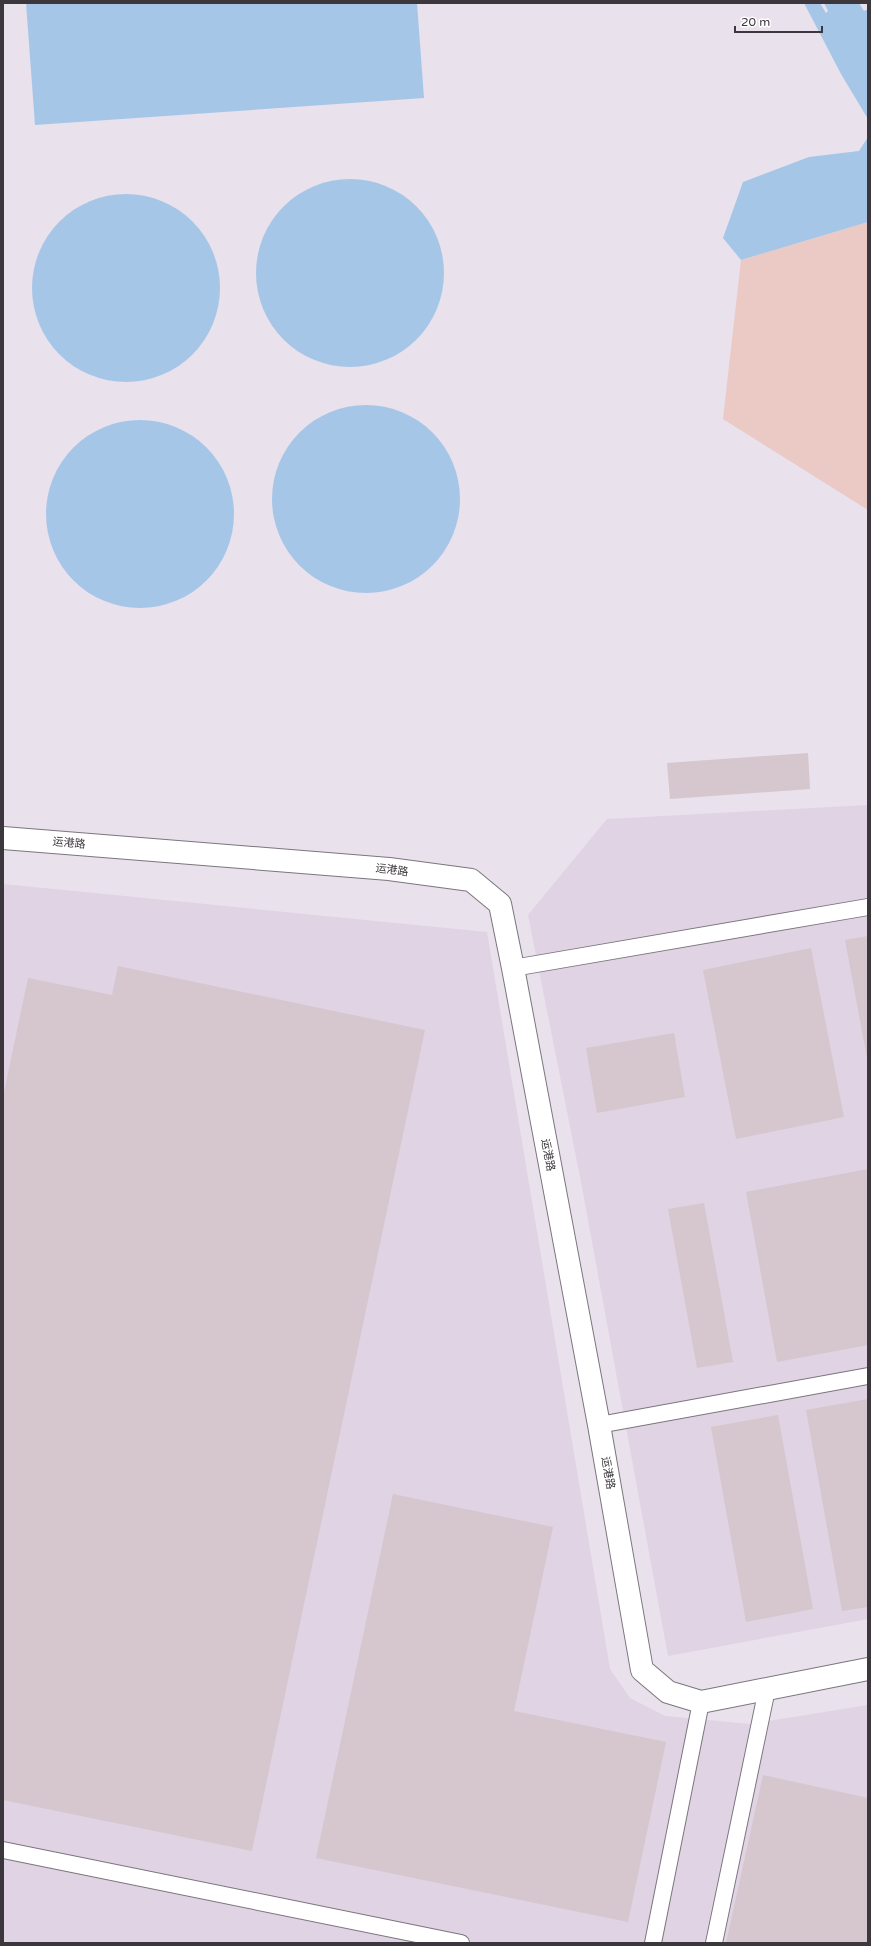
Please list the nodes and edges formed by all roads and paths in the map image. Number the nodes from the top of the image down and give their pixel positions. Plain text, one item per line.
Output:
1 (3, 838) edge
2 (868, 907) edge
3 (513, 968) junction
4 (868, 1376) edge
5 (600, 1425) junction
6 (868, 1669) edge
7 (768, 1689) junction
8 (701, 1702) junction
9 (3, 1850) edge
10 (462, 1943) edge
11 (653, 1943) edge
12 (714, 1943) edge

1 - 3 street, 运港路
2 - 3 lane
3 - 5 street, 运港路
4 - 5 lane
5 - 8 street, 运港路
6 - 7 street, 运港路
7 - 8 street, 运港路
7 - 12 lane
8 - 11 lane
9 - 10 lane

